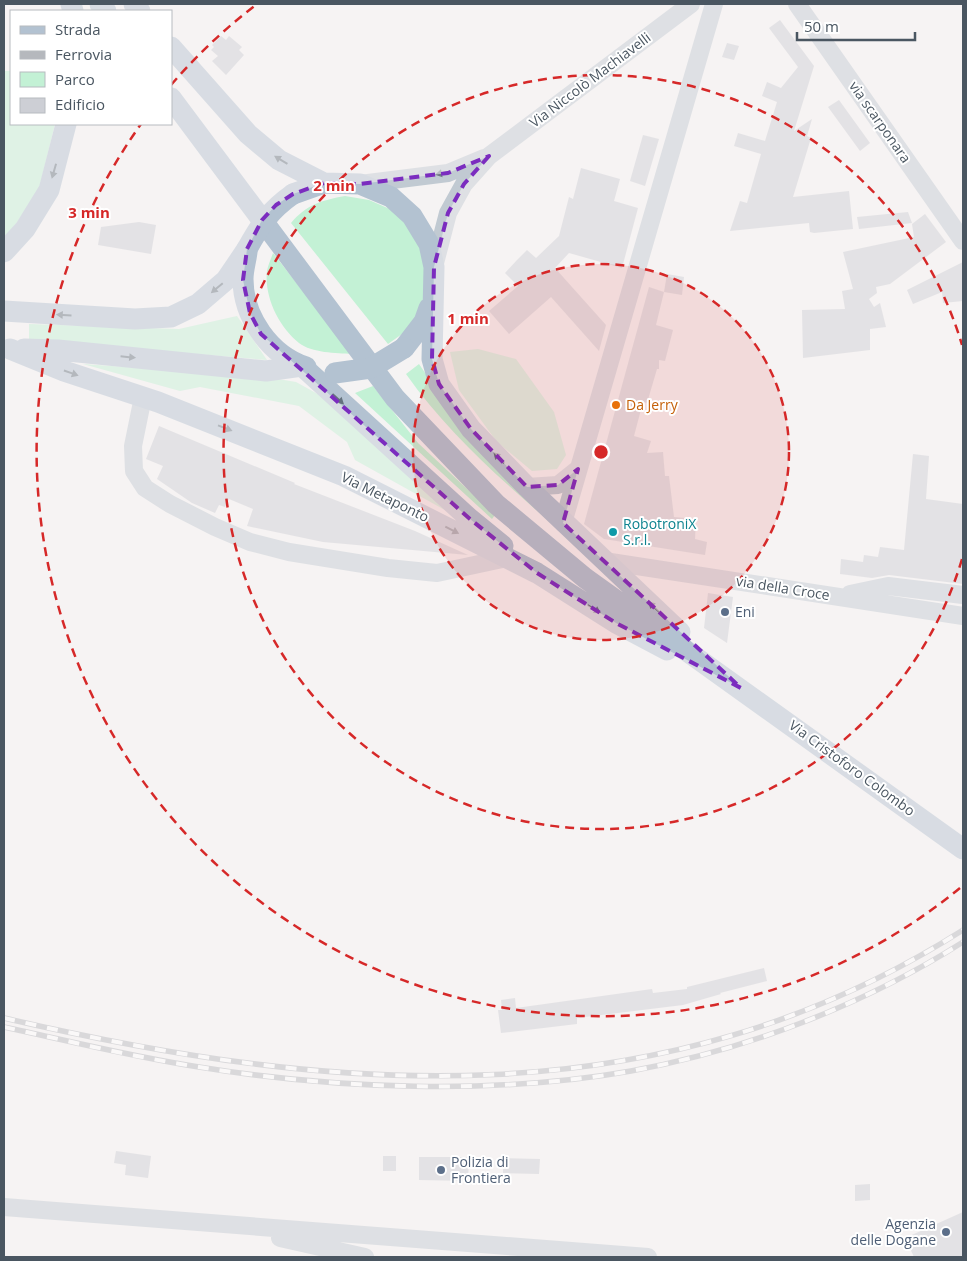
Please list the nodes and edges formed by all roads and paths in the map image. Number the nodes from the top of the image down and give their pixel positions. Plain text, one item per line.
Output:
1 (691, 4) edge
2 (714, 4) edge
3 (796, 4) edge
4 (172, 47) edge
5 (172, 99) edge
6 (66, 125) edge
7 (489, 156) junction
8 (324, 183) junction
9 (360, 184) junction
10 (963, 241) edge
11 (247, 249) junction
12 (4, 252) edge
13 (434, 267) junction
14 (432, 300) junction
15 (4, 312) edge
16 (7, 348) edge
17 (302, 366) junction
18 (143, 397) junction
19 (578, 469) junction
20 (527, 487) junction
21 (563, 523) junction
22 (507, 558) junction
23 (604, 561) junction
24 (537, 573) junction
25 (963, 595) edge
26 (840, 596) junction
27 (963, 616) edge
28 (741, 688) junction
29 (963, 849) edge
30 (4, 1207) edge
31 (211, 1222) junction
32 (365, 1257) edge
33 (648, 1257) edge

1 - 7 street, Via Niccolò Machiavelli
2 - 19 street
3 - 10 street, via scarponara
8 -> 4 main road
5 - 28 main road
6 -> 12 main road
7 -> 9 street
7 - 13 street
8 - 9 main road
8 - 11 main road, bridge
9 - 13 main road
11 -> 15 main road
11 - 17 main road
13 - 14 main road
14 - 17 main road, bridge
20 -> 14 main road
16 -> 17 main road
16 -> 18 main road, Via Metaponto
17 -> 24 main road
18 -> 22 main road, Via Metaponto
18 - 22 street
19 - 20 street
19 - 21 street
20 - 21 main road
21 - 23 main road
22 - 24 main road, Via Metaponto
23 - 26 street, via della Croce
28 -> 23 main road
24 -> 28 main road, Via Metaponto
25 - 26 street
26 - 27 street, via della Croce
28 - 29 main road, Via Cristoforo Colombo
30 - 31 street
31 - 32 street
31 - 33 street

